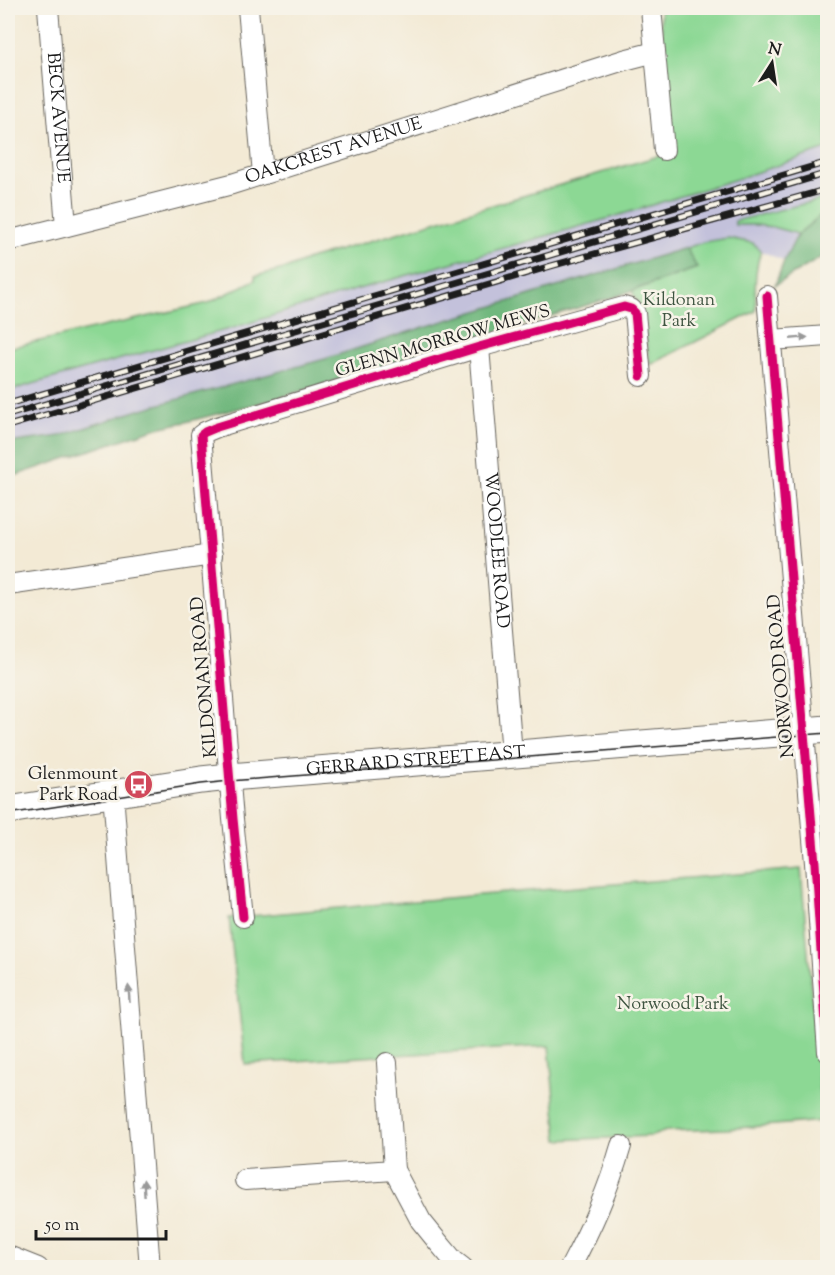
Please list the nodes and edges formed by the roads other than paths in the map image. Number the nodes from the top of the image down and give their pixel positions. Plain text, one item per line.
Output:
1 (48, 8) edge
2 (248, 8) edge
3 (651, 8) edge
4 (654, 52) junction
5 (664, 150) dead end
6 (263, 174) junction
7 (66, 226) junction
8 (8, 241) edge
9 (767, 296) dead end
10 (828, 336) edge
11 (771, 340) junction
12 (479, 347) junction
13 (641, 376) dead end
14 (201, 435) joint
15 (212, 555) junction
16 (8, 585) edge
17 (816, 730) edge
18 (512, 754) junction
19 (230, 777) junction
20 (113, 794) junction
21 (8, 810) edge
22 (243, 916) dead end
23 (828, 1052) edge
24 (387, 1063) dead end
25 (621, 1146) dead end
26 (394, 1170) junction
27 (245, 1180) dead end
28 (8, 1256) edge
29 (38, 1268) edge
30 (150, 1268) edge
31 (463, 1268) edge
32 (570, 1268) edge

1 - 7 street, BECK AVENUE
2 - 6 street
3 - 4 street
4 - 5 street
4 - 6 street, OAKCREST AVENUE
6 - 7 street, OAKCREST AVENUE
7 - 8 street, OAKCREST AVENUE
9 - 11 street, NORWOOD ROAD
11 -> 10 street
11 - 17 street, NORWOOD ROAD
12 - 13 street, GLENN MORROW MEWS
12 - 14 street, GLENN MORROW MEWS
12 - 18 street, WOODLEE ROAD
14 - 15 street, KILDONAN ROAD
15 - 16 street
15 - 19 street, KILDONAN ROAD
17 - 18 main road, GERRARD STREET EAST
17 - 23 street, NORWOOD ROAD
18 - 19 main road, GERRARD STREET EAST
19 - 20 main road, GERRARD STREET EAST
19 - 22 street, KILDONAN ROAD
20 - 21 main road, GERRARD STREET EAST
30 -> 20 street
24 - 26 street
25 - 32 street
26 - 27 street
26 - 31 street
28 - 29 street

